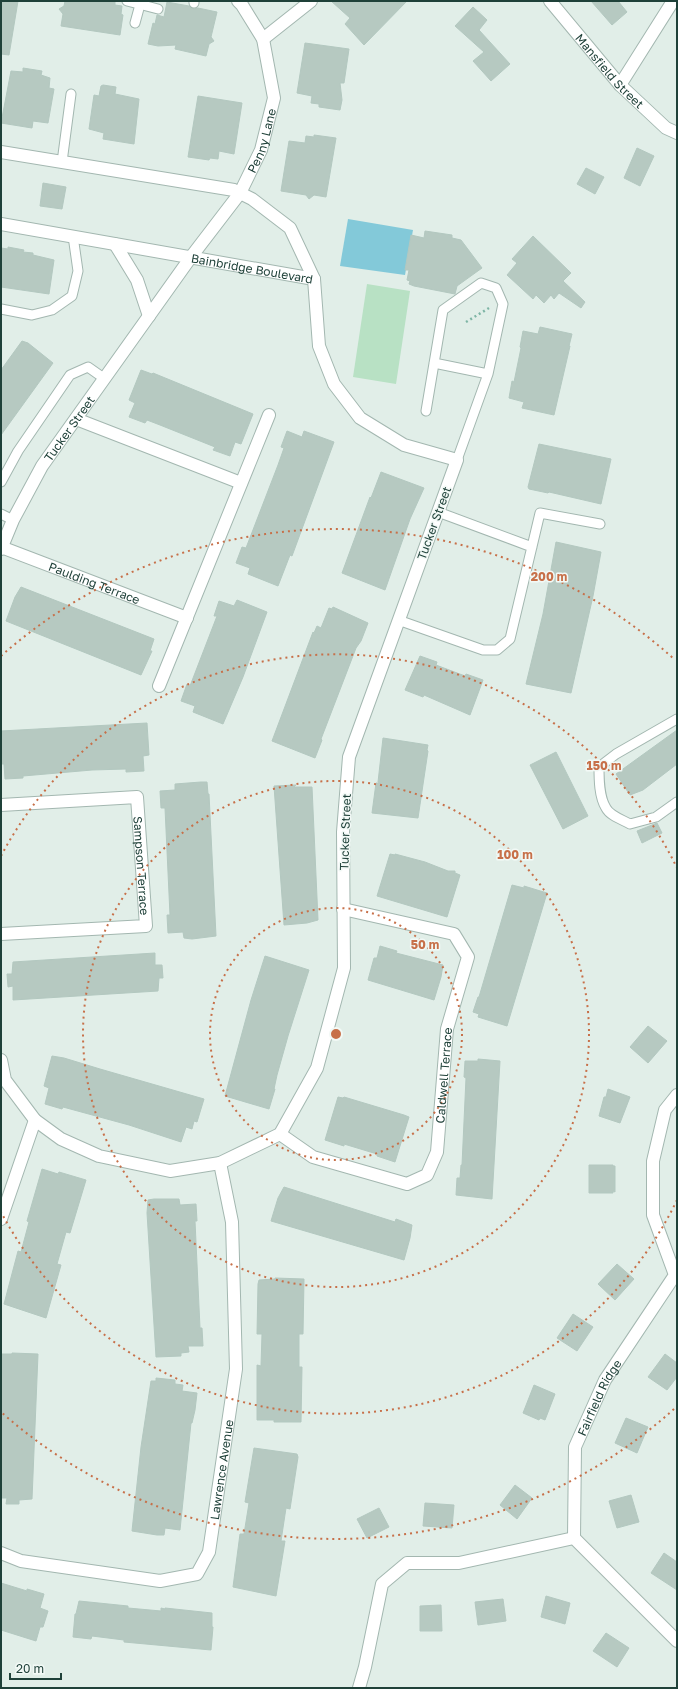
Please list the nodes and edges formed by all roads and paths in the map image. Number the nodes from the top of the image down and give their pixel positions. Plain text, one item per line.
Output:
1 (127, 1) edge
2 (238, 1) edge
3 (311, 1) edge
4 (550, 1) edge
5 (673, 1) edge
6 (141, 3) edge
7 (158, 9) dead end
8 (135, 23) dead end
9 (263, 39) junction
10 (620, 85) junction
11 (71, 94) dead end
12 (677, 133) edge
13 (1, 152) edge
14 (62, 162) junction
15 (240, 193) junction
16 (1, 224) edge
17 (72, 236) junction
18 (115, 244) junction
19 (191, 257) junction
20 (314, 279) junction
21 (1, 309) edge
22 (149, 316) junction
23 (434, 363) junction
24 (488, 374) junction
25 (105, 379) junction
26 (426, 411) dead end
27 (269, 415) dead end
28 (76, 419) junction
29 (457, 460) junction
30 (1, 482) edge
31 (242, 483) junction
32 (438, 512) junction
33 (1, 514) edge
34 (13, 520) junction
35 (600, 524) dead end
36 (532, 547) junction
37 (1, 548) edge
38 (187, 618) junction
39 (398, 620) junction
40 (159, 686) dead end
41 (677, 719) edge
42 (677, 802) edge
43 (1, 805) edge
44 (343, 910) junction
45 (1, 934) edge
46 (1, 1060) edge
47 (677, 1095) edge
48 (35, 1120) junction
49 (280, 1134) junction
50 (220, 1163) junction
51 (2, 1215) edge
52 (676, 1274) edge
53 (574, 1538) junction
54 (1, 1554) edge
55 (677, 1641) edge
56 (359, 1688) edge

1 - 6 lane
2 - 9 street, Penny Lane
3 - 9 street
4 - 10 street, Mansfield Street
5 - 10 street
6 - 7 lane
6 - 8 lane
9 - 15 street, Penny Lane
10 - 12 street, Mansfield Street
11 - 14 lane
13 - 14 street, Bainbridge Boulevard
14 - 15 street, Bainbridge Boulevard
15 - 19 street, Tucker Street
15 - 20 street, Bainbridge Boulevard
16 - 17 street, Bainbridge Boulevard
17 - 18 street, Bainbridge Boulevard
17 - 21 lane
18 - 19 street, Bainbridge Boulevard
18 - 22 street
19 - 20 street, Bainbridge Boulevard
19 - 22 street, Tucker Street
20 - 29 street
22 - 25 street, Tucker Street
23 - 24 lane
23 - 24 lane
23 - 26 lane
24 - 29 lane
25 - 28 street, Tucker Street
25 - 30 lane
27 - 31 street
28 - 31 street
28 - 34 street, Tucker Street
29 - 32 street, Tucker Street
31 - 38 street
32 - 36 lane
32 - 39 street, Tucker Street
33 - 34 lane
34 - 37 street, Tucker Street
35 - 36 lane
36 - 39 lane
37 - 38 street, Paulding Terrace
38 - 40 street
39 - 44 street, Tucker Street
41 - 42 lane
43 - 45 street, Sampson Terrace
44 - 49 street, Tucker Street
44 - 49 street, Caldwell Terrace
46 - 48 street
47 - 52 street, Fairfield Ridge
48 - 50 street
48 - 51 street
49 - 50 street
50 - 54 street, Lawrence Avenue
52 - 53 street, Fairfield Ridge
53 - 55 street
53 - 56 street

